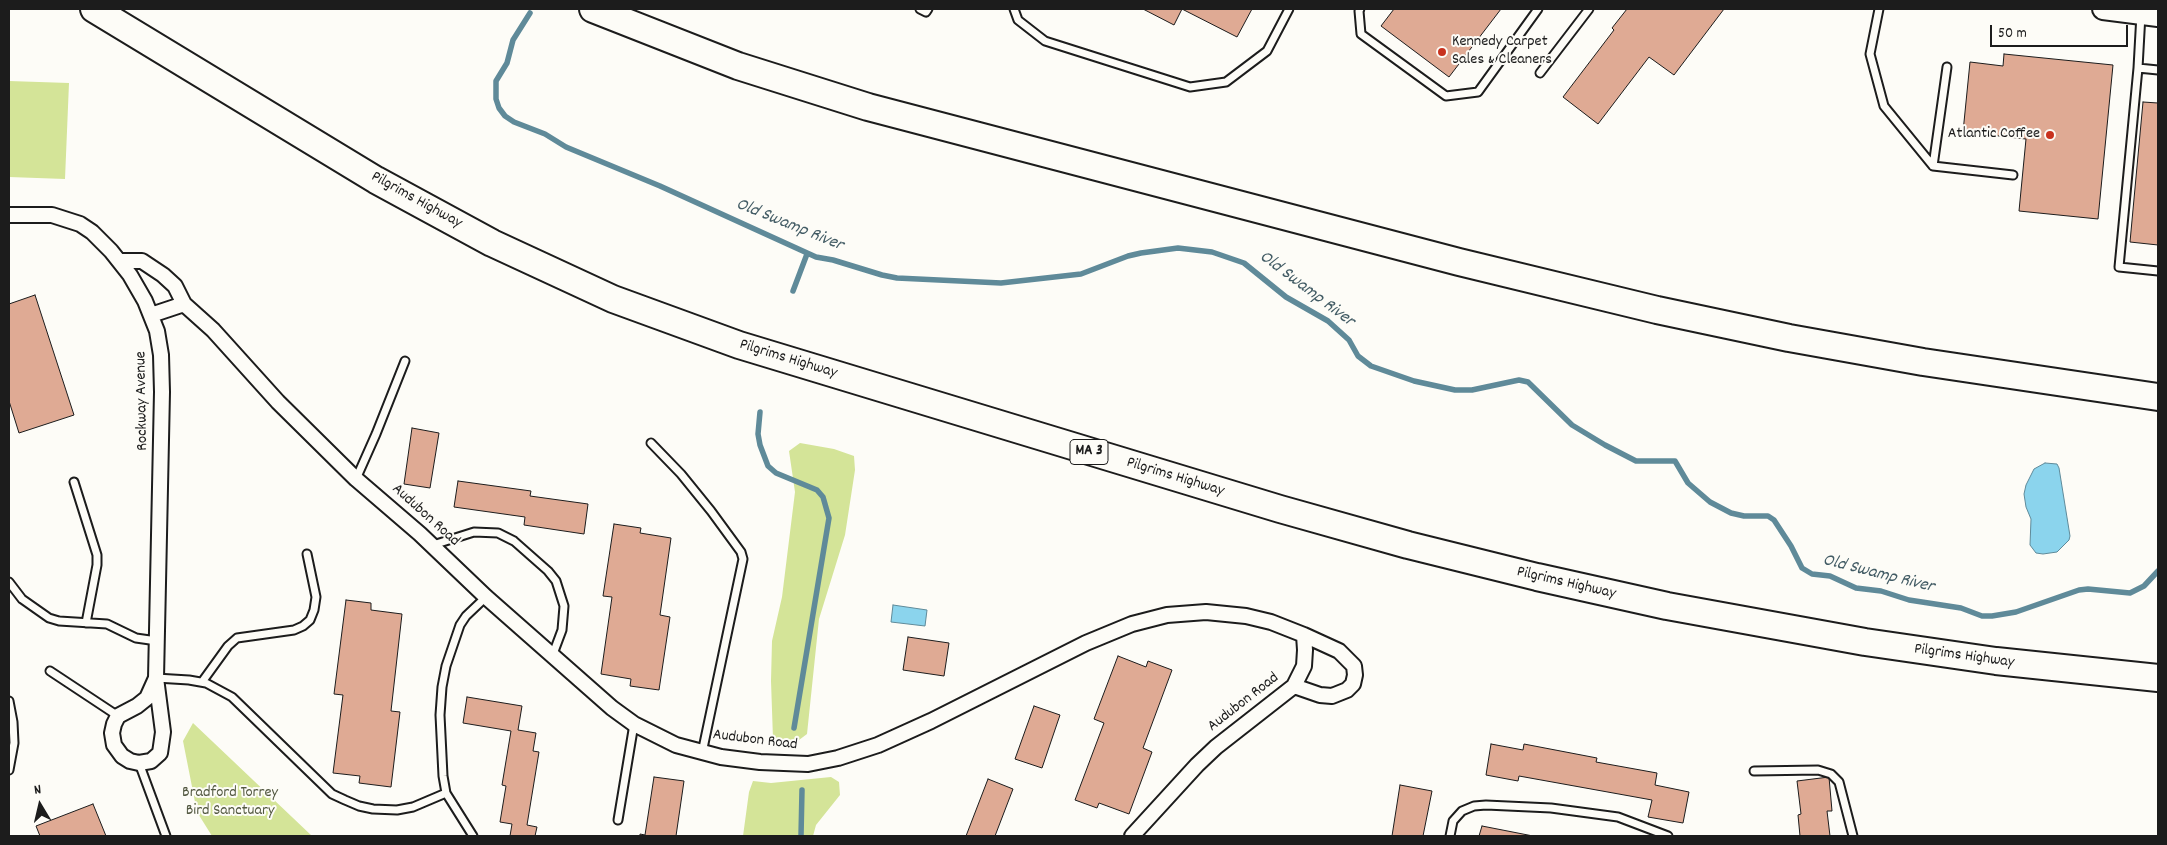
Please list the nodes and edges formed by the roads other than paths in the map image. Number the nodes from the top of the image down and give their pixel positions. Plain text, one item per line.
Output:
1 (94, 9) edge
2 (593, 9) edge
3 (920, 9) edge
4 (928, 9) edge
5 (1014, 9) edge
6 (1289, 9) edge
7 (1360, 9) edge
8 (1538, 9) edge
9 (1589, 9) edge
10 (1880, 9) edge
11 (2114, 10) edge
12 (2150, 15) edge
13 (1947, 67) dead end
14 (2138, 68) junction
15 (2158, 70) edge
16 (1540, 73) dead end
17 (1933, 166) junction
18 (2013, 175) dead end
19 (9, 215) edge
20 (119, 261) junction
21 (2158, 271) edge
22 (184, 304) junction
23 (151, 315) junction
24 (405, 361) dead end
25 (2158, 396) edge
26 (650, 443) dead end
27 (356, 479) junction
28 (74, 482) dead end
29 (433, 545) junction
30 (307, 554) dead end
31 (9, 582) edge
32 (486, 598) junction
33 (86, 623) junction
34 (1304, 635) junction
35 (157, 641) junction
36 (553, 654) junction
37 (50, 671) dead end
38 (156, 678) junction
39 (2158, 678) edge
40 (202, 682) junction
41 (1294, 686) junction
42 (9, 701) edge
43 (118, 716) junction
44 (634, 724) junction
45 (702, 752) junction
46 (139, 763) junction
47 (9, 770) edge
48 (1754, 771) dead end
49 (446, 793) junction
50 (618, 820) dead end
51 (166, 836) edge
52 (473, 836) edge
53 (1132, 836) edge
54 (1450, 836) edge
55 (1668, 836) edge
56 (1853, 836) edge

1 - 39 highway, Pilgrims Highway / MA 3
2 - 25 highway
3 - 4 lane
5 - 6 lane
7 - 8 lane
9 - 16 lane
10 - 17 lane
11 - 12 street
12 - 14 lane
13 - 17 lane
14 - 15 lane
14 - 21 lane
17 - 18 lane
19 - 20 street, Rockway Avenue
20 - 22 street, Audubon Road
20 - 23 street, Rockway Avenue
22 - 23 street
22 - 27 street, Audubon Road
23 - 35 street, Rockway Avenue
24 - 27 lane
26 - 45 lane
27 - 29 street, Audubon Road
28 - 33 lane
29 - 32 street, Audubon Road
29 - 36 lane
30 - 40 lane
31 - 33 lane
32 - 36 street, Audubon Road
32 - 49 lane
33 - 35 lane
34 - 41 street, Audubon Road
34 - 41 street
34 - 45 street, Audubon Road
35 - 38 street, Rockway Avenue
36 - 44 street, Audubon Road
37 - 43 lane
38 - 40 lane
38 - 43 street, Rockway Avenue
38 - 46 street, Rockway Avenue
40 - 49 lane
41 - 53 street, Audubon Road
42 - 47 lane
43 - 46 street
44 - 45 street, Audubon Road
44 - 50 lane
46 - 51 lane
48 - 56 lane
49 - 52 lane
54 - 55 lane

